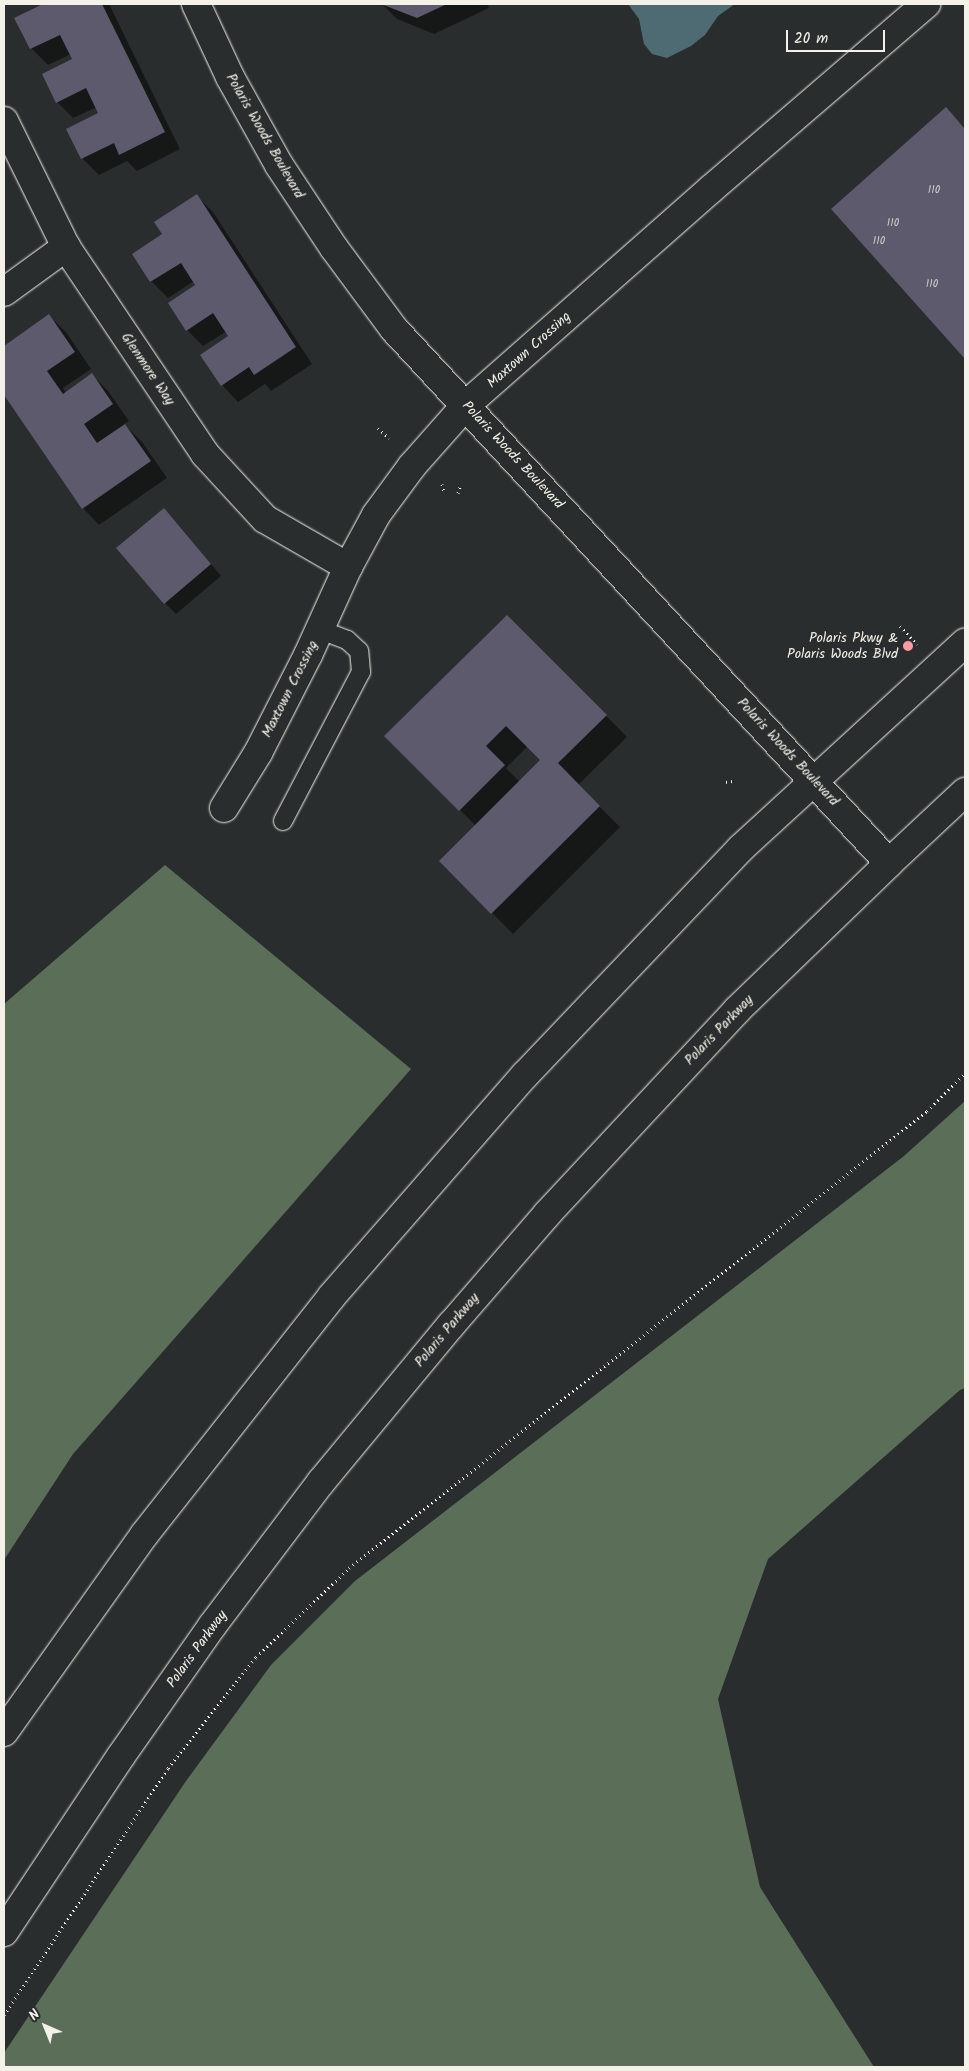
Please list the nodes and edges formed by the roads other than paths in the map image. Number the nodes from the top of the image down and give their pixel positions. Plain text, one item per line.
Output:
1 (196, 4) edge
2 (926, 4) edge
3 (4, 121) edge
4 (66, 247) junction
5 (4, 292) edge
6 (466, 405) junction
7 (348, 567) junction
8 (320, 629) junction
9 (965, 643) edge
10 (815, 780) junction
11 (965, 792) edge
12 (224, 808) dead end
13 (283, 821) dead end
14 (889, 862) junction
15 (4, 1732) edge
16 (4, 1932) edge

1 - 6 main road, Polaris Woods Boulevard
2 - 6 main road, Maxtown Crossing
3 - 4 main road, Glenmore Way
4 - 5 main road
4 - 7 main road, Glenmore Way
6 - 7 main road, Maxtown Crossing
6 - 10 main road, Polaris Woods Boulevard
7 - 8 main road, Maxtown Crossing
8 - 12 main road, Maxtown Crossing
8 - 13 lane
9 - 10 main road
10 - 14 main road, Polaris Woods Boulevard
10 - 15 main road
11 - 14 main road, Polaris Parkway
14 - 16 main road, Polaris Parkway

